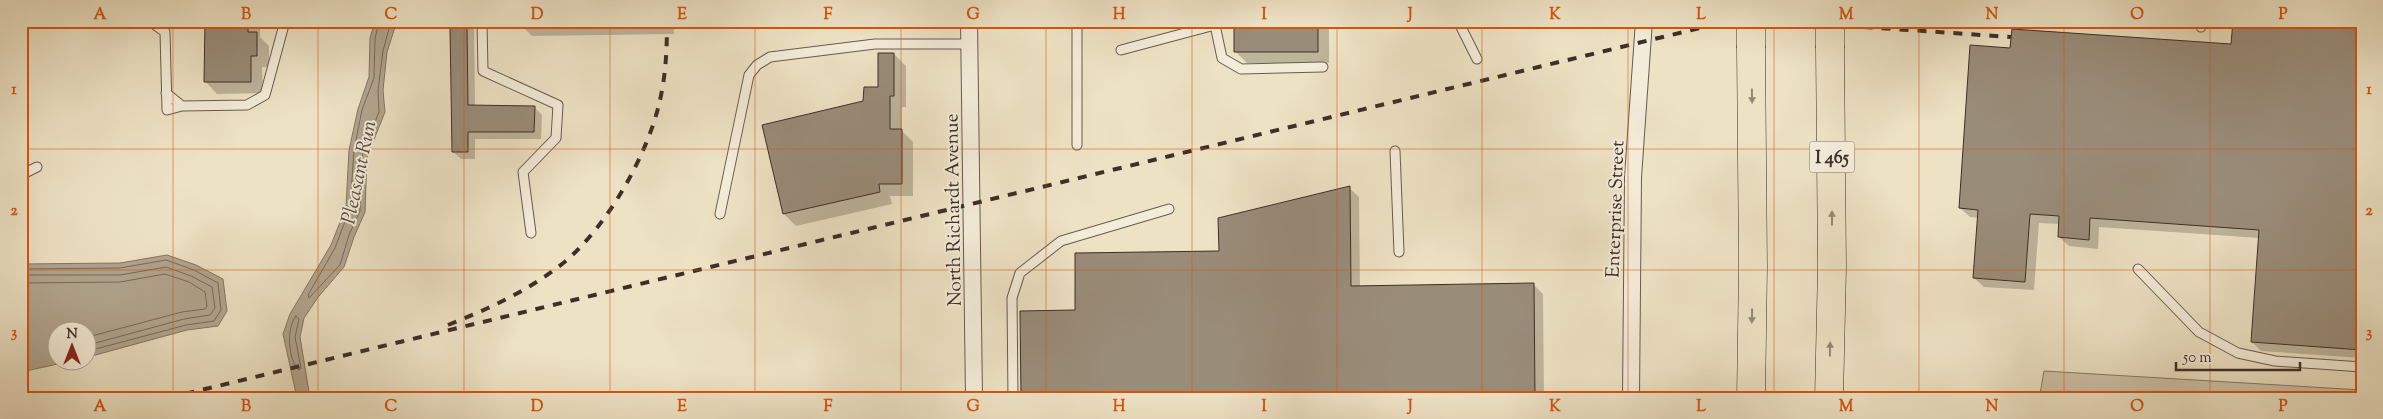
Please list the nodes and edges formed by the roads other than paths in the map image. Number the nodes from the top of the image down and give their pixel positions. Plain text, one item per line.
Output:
1 (150, 21) edge
2 (285, 21) edge
3 (482, 21) edge
4 (969, 21) edge
5 (1077, 21) edge
6 (1458, 21) edge
7 (1644, 21) edge
8 (1215, 23) edge
9 (1751, 34) edge
10 (1830, 34) edge
11 (969, 44) junction
12 (1121, 50) dead end
13 (1477, 59) dead end
14 (1323, 67) dead end
15 (1077, 145) dead end
16 (1395, 151) dead end
17 (37, 168) dead end
18 (21, 175) edge
19 (1169, 209) dead end
20 (720, 214) dead end
21 (531, 233) dead end
22 (1399, 252) dead end
23 (2138, 269) dead end
24 (2362, 367) edge
25 (974, 398) edge
26 (1013, 398) edge
27 (1631, 398) edge
28 (1750, 398) edge
29 (1829, 398) edge

1 - 2 lane
3 - 21 lane
4 - 11 street, North Richardt Avenue
5 - 15 lane
6 - 13 lane
7 - 27 street, Enterprise Street
8 - 12 lane
8 - 14 lane
9 -> 28 highway
29 -> 10 highway, I 465
11 - 20 lane
11 - 25 street, North Richardt Avenue
16 - 22 lane
17 - 18 lane
19 - 26 lane
23 - 24 lane

